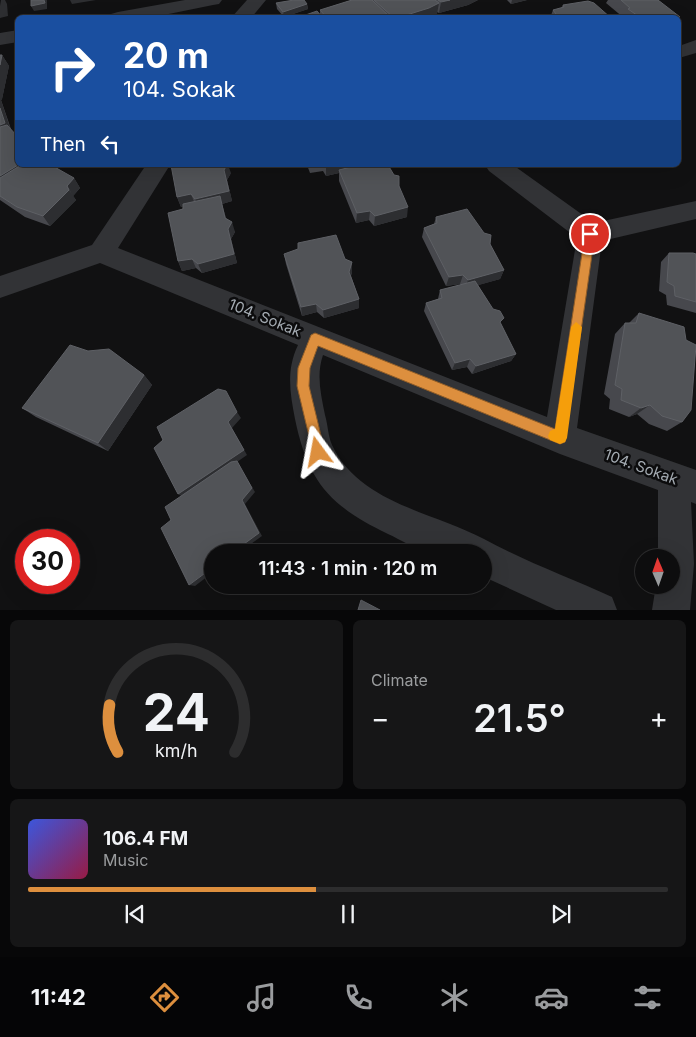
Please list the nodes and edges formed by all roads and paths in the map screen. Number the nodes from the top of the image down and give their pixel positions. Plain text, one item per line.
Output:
1 (213, 0) edge
2 (257, 0) edge
3 (134, 15) edge
4 (243, 15) edge
5 (15, 36) edge
6 (0, 39) edge
7 (696, 46) edge
8 (681, 51) edge
9 (157, 167) edge
10 (500, 167) edge
11 (696, 210) edge
12 (590, 234) junction
13 (101, 252) junction
14 (0, 287) edge
15 (315, 339) junction
16 (560, 438) junction
17 (685, 483) edge
18 (455, 544) edge
19 (492, 562) edge
20 (599, 610) edge
21 (671, 610) edge

1 - 3 street
2 - 4 street
5 - 6 street
7 - 8 street
9 - 13 street
10 - 12 street
11 - 12 street
12 - 16 street
13 - 14 street
13 - 15 street, 104. Sokak
15 - 16 street, 104. Sokak
15 - 18 street
16 - 17 street, 104. Sokak
17 - 21 street
19 - 20 street

